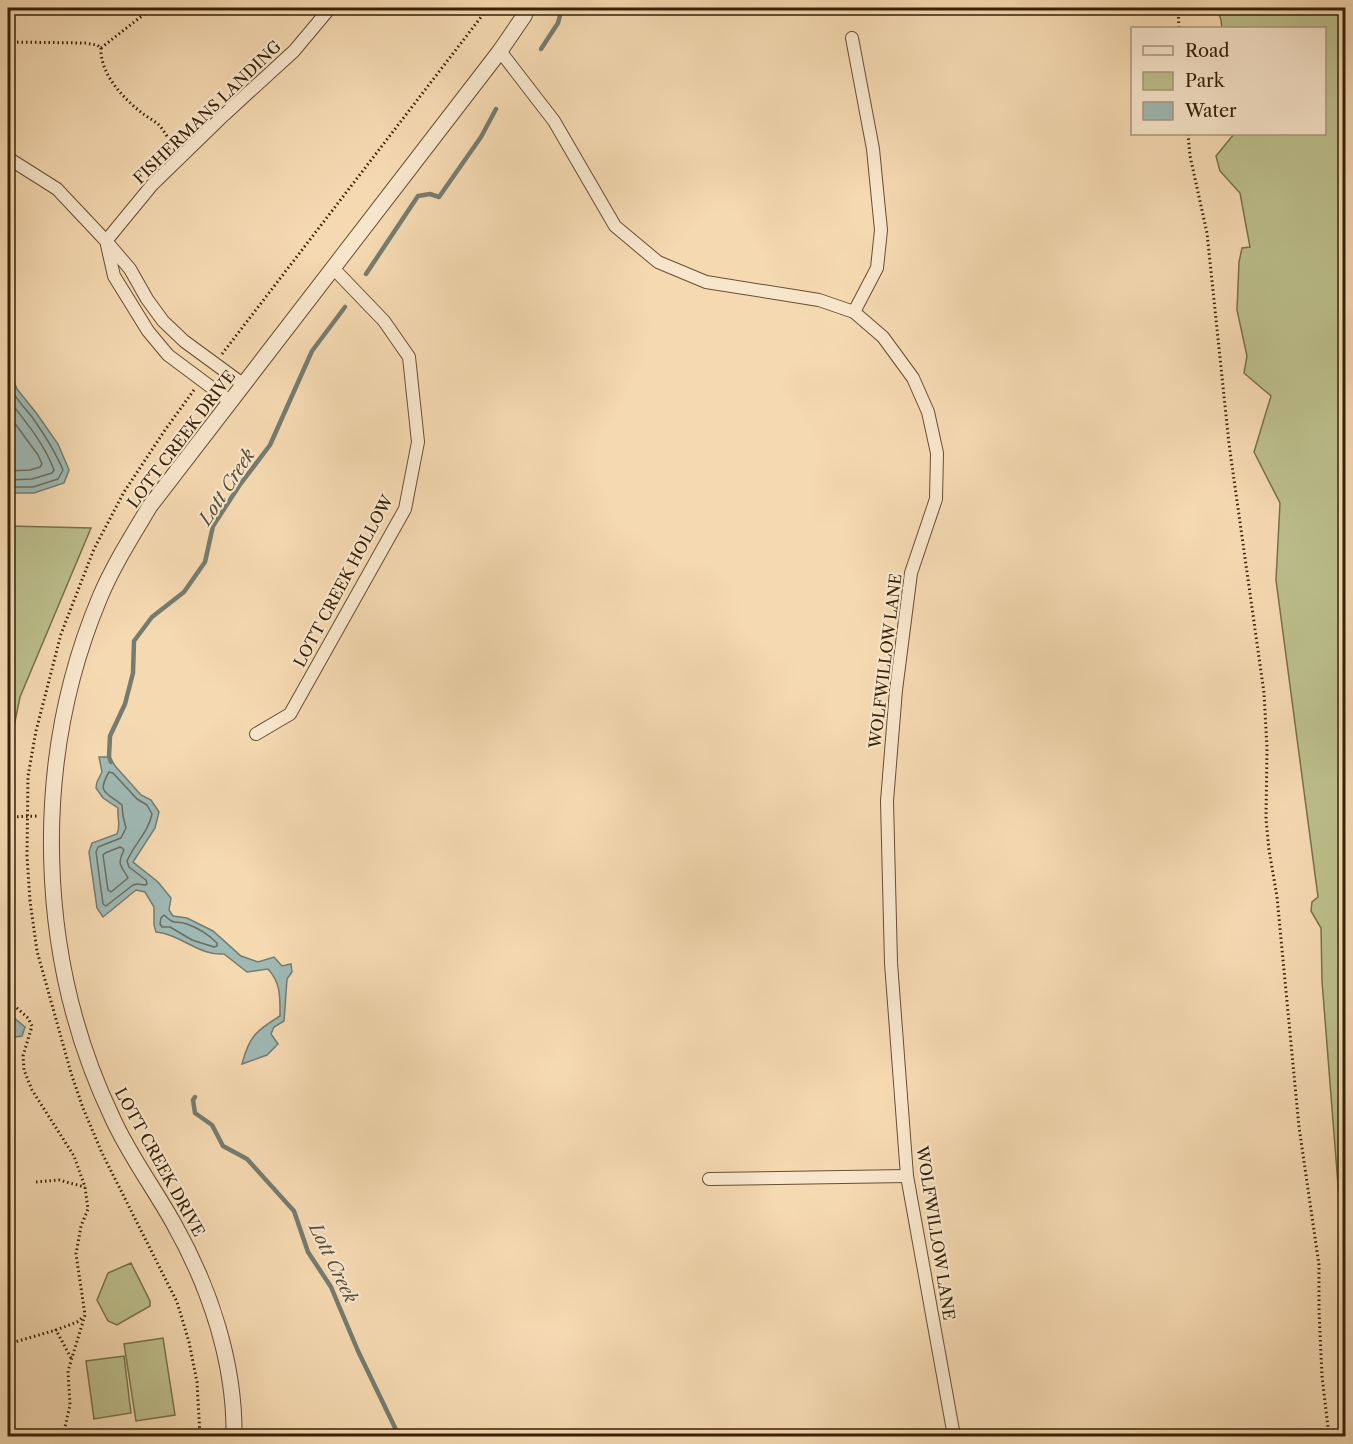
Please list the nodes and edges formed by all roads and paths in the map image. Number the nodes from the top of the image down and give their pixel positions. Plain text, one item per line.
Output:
1 (152, 8) edge
2 (330, 8) edge
3 (488, 8) edge
4 (527, 8) edge
5 (1178, 8) edge
6 (1179, 27) edge
7 (852, 39) dead end
8 (8, 42) edge
9 (101, 48) junction
10 (501, 51) junction
11 (1188, 135) edge
12 (181, 156) junction
13 (8, 158) edge
14 (106, 241) junction
15 (334, 269) junction
16 (854, 312) junction
17 (215, 363) junction
18 (201, 380) junction
19 (244, 384) junction
20 (231, 402) junction
21 (256, 735) dead end
22 (27, 816) junction
23 (8, 817) edge
24 (52, 817) junction
25 (8, 998) edge
26 (906, 1176) junction
27 (709, 1179) dead end
28 (36, 1182) dead end
29 (85, 1186) junction
30 (85, 1315) junction
31 (56, 1330) junction
32 (8, 1344) edge
33 (72, 1358) junction
34 (63, 1437) edge
35 (200, 1437) edge
36 (234, 1437) edge
37 (954, 1437) edge
38 (1329, 1437) edge

1 - 9 path
2 - 12 street, FISHERMANS LANDING
3 - 17 path
4 - 10 street, LOTT CREEK DRIVE
5 - 6 path
7 - 16 street
8 - 9 path
9 - 12 path
10 - 15 street, LOTT CREEK DRIVE
10 - 16 street, WOLFWILLOW LANE
11 - 38 path
12 - 14 street, FISHERMANS LANDING
13 - 14 street
14 - 17 street
14 - 18 street
15 - 19 street, LOTT CREEK DRIVE
15 - 21 street, LOTT CREEK HOLLOW
16 - 26 street, WOLFWILLOW LANE
17 - 19 street
18 - 20 street
18 - 22 path
19 - 20 street, LOTT CREEK DRIVE
20 - 24 street, LOTT CREEK DRIVE
22 - 23 path
22 - 24 path
22 - 35 path
24 - 36 street, LOTT CREEK DRIVE
25 - 29 path
26 - 27 street
26 - 37 street, WOLFWILLOW LANE
28 - 29 path
29 - 30 path
30 - 31 path
30 - 33 path
31 - 32 path
31 - 33 path
33 - 34 path

